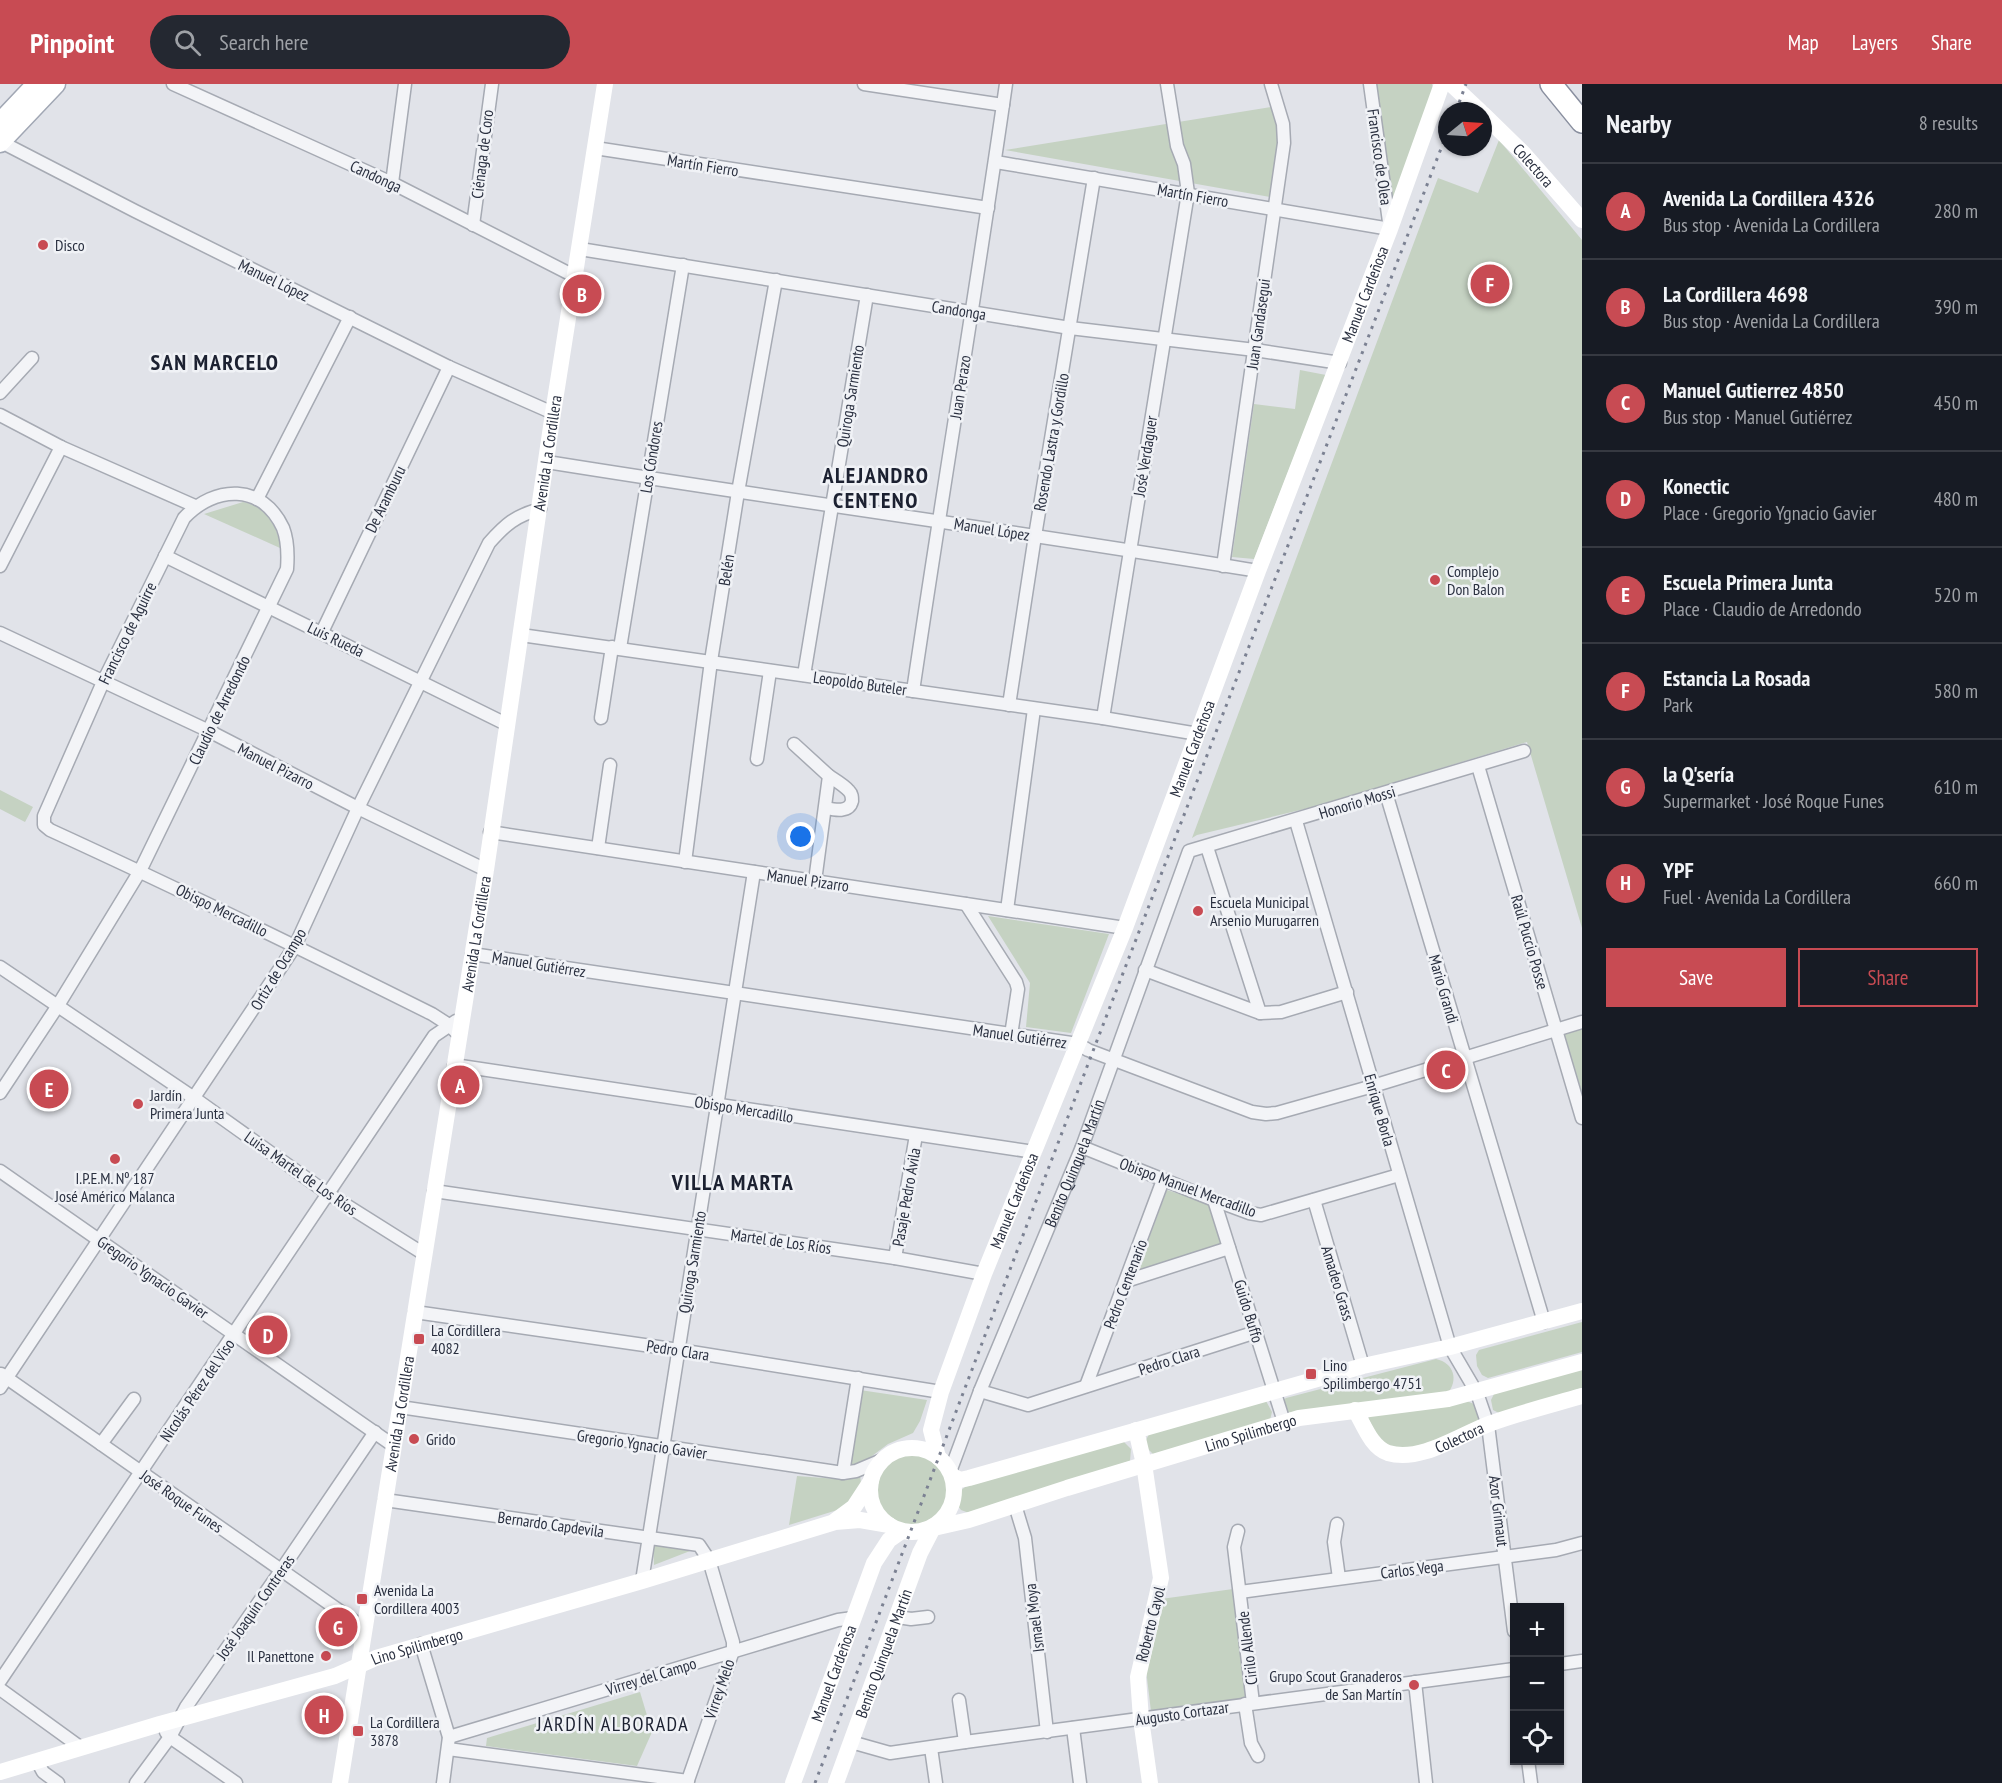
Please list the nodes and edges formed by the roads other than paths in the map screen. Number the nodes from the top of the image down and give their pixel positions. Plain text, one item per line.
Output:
1 (36, 84) edge
2 (56, 84) edge
3 (173, 84) edge
4 (405, 84) edge
5 (492, 84) edge
6 (605, 84) edge
7 (864, 84) edge
8 (1006, 84) edge
9 (1167, 84) edge
10 (1271, 84) edge
11 (1370, 84) edge
12 (1442, 84) edge
13 (1451, 84) edge
14 (1552, 85) edge
15 (894, 86) edge
16 (1470, 102) edge
17 (1003, 105) junction
18 (0, 122) edge
19 (1582, 122) edge
20 (1492, 123) edge
21 (1, 141) edge
22 (595, 148) junction
23 (996, 162) junction
24 (1094, 178) junction
25 (392, 183) junction
26 (1188, 194) junction
27 (988, 208) junction
28 (1275, 209) junction
29 (1582, 220) edge
30 (473, 225) junction
31 (1390, 229) junction
32 (580, 249) junction
33 (683, 265) junction
34 (576, 277) junction
35 (776, 280) junction
36 (867, 295) junction
37 (972, 313) junction
38 (350, 317) junction
39 (1070, 328) junction
40 (1164, 340) junction
41 (1255, 350) junction
42 (32, 358) dead end
43 (1340, 363) junction
44 (449, 367) junction
45 (0, 393) edge
46 (553, 412) junction
47 (0, 416) edge
48 (61, 447) junction
49 (547, 462) junction
50 (648, 479) junction
51 (738, 492) junction
52 (257, 500) junction
53 (832, 505) junction
54 (195, 506) junction
55 (540, 509) junction
56 (938, 520) junction
57 (1035, 536) junction
58 (1129, 551) junction
59 (165, 556) junction
60 (0, 566) edge
61 (1223, 566) junction
62 (1258, 572) junction
63 (270, 607) junction
64 (322, 632) junction
65 (0, 633) edge
66 (521, 635) junction
67 (616, 648) junction
68 (711, 661) junction
69 (770, 671) junction
70 (804, 675) junction
71 (420, 681) junction
72 (103, 682) junction
73 (913, 691) junction
74 (1010, 705) junction
75 (1034, 709) junction
76 (601, 718) dead end
77 (1102, 718) junction
78 (506, 723) junction
79 (209, 731) junction
80 (1198, 734) junction
81 (794, 744) dead end
82 (1524, 751) dead end
83 (757, 759) dead end
84 (610, 765) dead end
85 (1478, 766) junction
86 (829, 776) junction
87 (1386, 793) junction
88 (358, 808) junction
89 (826, 808) junction
90 (1296, 821) junction
91 (44, 825) joint
92 (490, 832) junction
93 (1207, 847) junction
94 (598, 848) junction
95 (1189, 851) joint
96 (685, 861) junction
97 (486, 870) junction
98 (140, 871) junction
99 (754, 872) junction
100 (815, 881) junction
101 (966, 904) junction
102 (1007, 910) junction
103 (1125, 928) junction
104 (295, 946) junction
105 (472, 954) junction
106 (0, 967) edge
107 (1145, 970) junction
108 (1347, 992) junction
109 (735, 993) junction
110 (57, 1006) junction
111 (1260, 1013) junction
112 (1582, 1022) edge
113 (457, 1026) junction
114 (1556, 1030) junction
115 (1011, 1035) junction
116 (1078, 1044) junction
117 (1464, 1058) junction
118 (1113, 1059) junction
119 (454, 1065) junction
120 (1373, 1086) junction
121 (0, 1093) edge
122 (194, 1098) junction
123 (717, 1105) junction
124 (1582, 1118) edge
125 (916, 1135) junction
126 (1082, 1147) junction
127 (1034, 1152) junction
128 (0, 1171) edge
129 (1399, 1175) junction
130 (1163, 1180) junction
131 (434, 1191) junction
132 (327, 1193) junction
133 (1214, 1200) junction
134 (1314, 1200) junction
135 (697, 1229) junction
136 (100, 1241) junction
137 (1229, 1248) junction
138 (424, 1254) junction
139 (895, 1258) junction
140 (984, 1274) junction
141 (1126, 1281) junction
142 (1582, 1311) edge
143 (415, 1312) junction
144 (1544, 1322) junction
145 (1256, 1332) junction
146 (234, 1334) junction
147 (1450, 1347) junction
148 (679, 1350) junction
149 (1582, 1362) edge
150 (1363, 1366) junction
151 (858, 1378) junction
152 (2, 1380) edge
153 (1086, 1386) junction
154 (980, 1391) junction
155 (1274, 1391) junction
156 (941, 1392) junction
157 (1477, 1393) junction
158 (1582, 1396) edge
159 (134, 1398) dead end
160 (400, 1407) junction
161 (1355, 1410) junction
162 (934, 1411) junction
163 (1284, 1422) junction
164 (1488, 1425) junction
165 (375, 1431) junction
166 (1136, 1431) junction
167 (101, 1444) junction
168 (394, 1446) junction
169 (663, 1447) junction
170 (901, 1449) junction
171 (938, 1456) junction
172 (882, 1460) junction
173 (1144, 1464) junction
174 (141, 1472) junction
175 (843, 1473) junction
176 (951, 1474) junction
177 (871, 1481) junction
178 (385, 1500) junction
179 (1015, 1505) junction
180 (835, 1522) junction
181 (1337, 1524) dead end
182 (889, 1526) junction
183 (931, 1528) junction
184 (1238, 1532) dead end
185 (648, 1538) junction
186 (1582, 1543) edge
187 (1505, 1558) junction
188 (709, 1560) junction
189 (874, 1563) junction
190 (282, 1569) junction
191 (1339, 1578) junction
192 (642, 1581) junction
193 (1240, 1592) junction
194 (1511, 1603) edge
195 (898, 1617) junction
196 (928, 1617) dead end
197 (853, 1618) junction
198 (364, 1628) junction
199 (421, 1644) junction
200 (733, 1651) junction
201 (1582, 1661) edge
202 (1564, 1663) edge
203 (358, 1666) junction
204 (1510, 1670) edge
205 (0, 1681) edge
206 (1415, 1682) junction
207 (0, 1689) edge
208 (959, 1700) dead end
209 (1249, 1704) junction
210 (180, 1718) junction
211 (1141, 1719) junction
212 (1073, 1728) junction
213 (165, 1730) junction
214 (1047, 1732) junction
215 (851, 1742) junction
216 (965, 1742) junction
217 (449, 1743) junction
218 (80, 1747) junction
219 (931, 1748) junction
220 (1258, 1756) dead end
221 (37, 1761) junction
222 (1529, 1765) edge
223 (0, 1772) edge
224 (687, 1782) edge
225 (58, 1783) edge
226 (136, 1783) edge
227 (236, 1783) edge
228 (340, 1783) edge
229 (443, 1783) edge
230 (792, 1783) edge
231 (836, 1783) edge
232 (936, 1783) edge
233 (1080, 1783) edge
234 (1150, 1783) edge
235 (1426, 1783) edge
236 (1531, 1783) edge

1 - 18 main road
2 - 21 main road
3 - 25 street, Candonga
4 - 25 street
5 - 30 street, Ciénaga de Coro
6 - 22 main road, Avenida La Cordillera
7 - 15 street
8 - 17 street, Juan Perazo
9 - 26 street, José Verdaguer
10 - 28 street, Juan Gandasegui
11 - 31 street, Francisco de Olea
12 - 31 main road, Manuel Cardeñosa
13 - 16 main road, Colectora
14 - 19 highway
15 - 17 street
17 - 23 street, Juan Perazo
20 - 29 main road, Colectora
21 - 38 street, Manuel López
22 - 27 street, Martín Fierro
22 - 32 main road, Avenida La Cordillera
23 - 24 street, Martín Fierro
23 - 27 street, Juan Perazo
24 - 26 street, Martín Fierro
24 - 39 street, Rosendo Lastra y Gordillo
25 - 30 street, Candonga
26 - 28 street, Martín Fierro
26 - 40 street, José Verdaguer
27 - 37 street, Juan Perazo
28 - 31 street, Martín Fierro
28 - 41 street, Juan Gandasegui
30 - 34 street, Candonga
31 - 43 main road, Manuel Cardeñosa
32 - 33 street, Candonga
32 - 34 main road, Avenida La Cordillera
33 - 35 street, Candonga
33 - 50 street, Los Cóndores
34 - 46 main road, Avenida La Cordillera
35 - 36 street, Candonga
35 - 51 street, Belén
36 - 37 street, Candonga
36 - 53 street, Quiroga Sarmiento
37 - 39 street, Candonga
37 - 56 street, Juan Perazo
38 - 44 street, Manuel López
38 - 52 street
39 - 40 street, Candonga
39 - 57 street, Rosendo Lastra y Gordillo
40 - 41 street, Candonga
40 - 58 street, José Verdaguer
41 - 43 street, Candonga
41 - 61 street, Juan Gandasegui
42 - 45 street
43 - 62 main road, Manuel Cardeñosa
44 - 46 street, Manuel López
44 - 64 street, De Aramburu
46 - 49 main road, Avenida La Cordillera
47 - 48 street
48 - 54 street
48 - 60 street
49 - 50 street, Manuel López
49 - 55 main road, Avenida La Cordillera
50 - 51 street, Manuel López
50 - 67 street, Los Cóndores
51 - 53 street, Manuel López
51 - 68 street, Belén
52 - 54 street
52 - 63 street, Claudio de Arredondo
53 - 56 street, Manuel López
53 - 70 street, Quiroga Sarmiento
54 - 59 street, Francisco de Aguirre
55 - 66 main road, Avenida La Cordillera
55 - 71 street, Ortiz de Ocampo
56 - 57 street, Manuel López
56 - 73 street, Juan Perazo
57 - 58 street, Manuel López
57 - 74 street, Rosendo Lastra y Gordillo
58 - 61 street, Manuel López
58 - 77 street, José Verdaguer
59 - 63 street, Luis Rueda
59 - 72 street, Francisco de Aguirre
61 - 62 street, Manuel López
62 - 80 main road, Manuel Cardeñosa
63 - 64 street, Luis Rueda
63 - 79 street, Claudio de Arredondo
64 - 71 street, Luis Rueda
65 - 72 street, Manuel Pizarro
66 - 67 street, Leopoldo Buteler
66 - 78 main road, Avenida La Cordillera
67 - 68 street, Leopoldo Buteler
67 - 76 street, Los Cóndores
68 - 69 street, Leopoldo Buteler
68 - 96 street, Belén
69 - 70 street, Leopoldo Buteler
69 - 83 street
70 - 73 street, Leopoldo Buteler
71 - 78 street, Luis Rueda
71 - 88 street, Ortiz de Ocampo
72 - 79 street, Manuel Pizarro
72 - 91 street, Francisco de Aguirre
73 - 74 street, Leopoldo Buteler
74 - 75 street, Leopoldo Buteler
75 - 77 street, Leopoldo Buteler
75 - 102 street
77 - 80 street, Leopoldo Buteler
78 - 92 main road, Avenida La Cordillera
79 - 88 street, Manuel Pizarro
79 - 98 street, Claudio de Arredondo
80 - 103 main road, Manuel Cardeñosa
81 - 86 street
82 - 85 street, Honorio Mossi
84 - 94 street
85 - 87 street, Honorio Mossi
85 - 114 street, Raúl Puccio Posse
86 - 89 street
86 - 89 street
87 - 90 street, Honorio Mossi
87 - 117 street, Mario Grandi
88 - 97 street, Manuel Pizarro
88 - 104 street, Ortiz de Ocampo
89 - 100 street
90 - 93 street, Honorio Mossi
90 - 108 street, Enrique Borla
91 - 98 street, Obispo Mercadillo
92 - 94 street, Manuel Pizarro
92 - 97 main road, Avenida La Cordillera
93 - 95 street, Honorio Mossi
93 - 111 street
94 - 96 street, Manuel Pizarro
95 - 107 street, Benito Quinquela Martín
96 - 99 street, Manuel Pizarro
97 - 105 main road, Avenida La Cordillera
98 - 104 street, Obispo Mercadillo
98 - 110 street, Claudio de Arredondo
99 - 100 street, Manuel Pizarro
99 - 109 street, Quiroga Sarmiento
100 - 101 street, Manuel Pizarro
101 - 102 street, Manuel Pizarro
101 - 115 street
102 - 103 street, Manuel Pizarro
103 - 116 main road, Manuel Cardeñosa
104 - 113 street, Obispo Mercadillo
104 - 122 street, Ortiz de Ocampo
105 - 109 street, Manuel Gutiérrez
105 - 113 main road, Avenida La Cordillera
106 - 110 street, Luisa Martel de Los Ríos
107 - 111 street
107 - 118 street, Benito Quinquela Martín
108 - 111 street
108 - 120 street, Enrique Borla
109 - 115 street, Manuel Gutiérrez
109 - 123 street, Quiroga Sarmiento
110 - 121 street, Claudio de Arredondo
110 - 122 street, Luisa Martel de Los Ríos
112 - 114 street, Manuel Gutiérrez
113 - 119 main road, Avenida La Cordillera
113 - 132 street, Nicolás Pérez del Viso
114 - 117 street, Manuel Gutiérrez
114 - 124 street, Raúl Puccio Posse
115 - 116 street, Manuel Gutiérrez
116 - 118 street, Manuel Gutiérrez
116 - 127 main road, Manuel Cardeñosa
117 - 120 street, Manuel Gutiérrez
117 - 144 street, Mario Grandi
118 - 120 street, Manuel Gutiérrez
118 - 126 street, Benito Quinquela Martín
119 - 123 street, Obispo Mercadillo
119 - 131 main road, Avenida La Cordillera
120 - 129 street, Enrique Borla
122 - 132 street, Luisa Martel de Los Ríos
122 - 136 street, Ortiz de Ocampo
123 - 125 street, Obispo Mercadillo
123 - 135 street, Quiroga Sarmiento
125 - 127 street, Obispo Mercadillo
125 - 139 street, Pasaje Pedro Ávila
126 - 130 street, Obispo Manuel Mercadillo
126 - 154 street, Benito Quinquela Martín
127 - 140 main road, Manuel Cardeñosa
128 - 136 street, Gregorio Ygnacio Gavier
129 - 134 street, Obispo Manuel Mercadillo
129 - 147 street, Enrique Borla
130 - 133 street, Obispo Manuel Mercadillo
130 - 141 street, Pedro Centenario
131 - 135 street, Martel de Los Ríos
131 - 138 main road, Avenida La Cordillera
132 - 138 street, Luisa Martel de Los Ríos
132 - 146 street, Nicolás Pérez del Viso
133 - 134 street, Obispo Manuel Mercadillo
133 - 137 street, Guido Buffo
134 - 150 street, Amadeo Grass
135 - 139 street, Martel de Los Ríos
135 - 148 street, Quiroga Sarmiento
136 - 146 street, Gregorio Ygnacio Gavier
136 - 152 street, Ortiz de Ocampo
137 - 141 street
137 - 145 street, Guido Buffo
138 - 143 main road, Avenida La Cordillera
139 - 140 street, Martel de Los Ríos
140 - 156 main road, Manuel Cardeñosa
141 - 153 street, Pedro Centenario
142 - 144 main road, Lino Spilimbergo
143 - 148 street, Pedro Clara
143 - 160 main road, Avenida La Cordillera
144 - 147 main road, Lino Spilimbergo
145 - 153 street, Pedro Clara
145 - 155 street, Guido Buffo
146 - 165 street, Gregorio Ygnacio Gavier
146 - 174 street, Nicolás Pérez del Viso
147 - 150 main road, Lino Spilimbergo
147 - 157 street, Enrique Borla
148 - 151 street, Pedro Clara
148 - 169 street, Quiroga Sarmiento
149 - 157 main road, Lino Spilimbergo
150 - 155 main road, Lino Spilimbergo
151 - 156 street, Pedro Clara
151 - 175 street
152 - 167 street, José Roque Funes
153 - 154 street, Pedro Clara
154 - 176 street, Benito Quinquela Martín
155 - 163 street, Guido Buffo
155 - 166 main road, Lino Spilimbergo
156 - 162 main road, Manuel Cardeñosa
157 - 161 main road, Lino Spilimbergo
157 - 164 street, Azor Grimaut
158 - 164 main road, Colectora
159 - 167 street
160 - 168 main road, Avenida La Cordillera
160 - 169 street, Gregorio Ygnacio Gavier
161 - 163 main road, Lino Spilimbergo
161 - 164 main road, Colectora
162 - 170 main road, Manuel Cardeñosa
162 - 171 main road, Manuel Cardeñosa
163 - 173 main road, Lino Spilimbergo
164 - 187 street, Azor Grimaut
165 - 168 street, Gregorio Ygnacio Gavier
165 - 190 street, José Joaquín Contreras
166 - 173 main road, Roberto Cayol
166 - 176 main road, Lino Spilimbergo
167 - 174 street, José Roque Funes
168 - 178 main road, Avenida La Cordillera
169 - 175 street, Gregorio Ygnacio Gavier
169 - 185 street, Quiroga Sarmiento
170 - 171 main road
170 - 172 main road
171 - 176 main road
172 - 175 street, Gregorio Ygnacio Gavier
172 - 177 main road, Lino Spilimbergo
173 - 179 main road, Lino Spilimbergo
173 - 211 main road, Roberto Cayol
174 - 190 street, José Roque Funes
174 - 205 street, Nicolás Pérez del Viso
176 - 183 main road
177 - 180 main road, Lino Spilimbergo
177 - 182 main road, Manuel Cardeñosa
178 - 185 street, Bernardo Capdevila
178 - 198 main road, Avenida La Cordillera
179 - 183 main road, Lino Spilimbergo
179 - 214 street, Ismael Moya
180 - 182 main road, Lino Spilimbergo
180 - 188 main road, Lino Spilimbergo
181 - 191 street
182 - 183 main road, Lino Spilimbergo
182 - 189 main road, Manuel Cardeñosa
182 - 189 main road, Manuel Cardeñosa
183 - 195 main road, Benito Quinquela Martín
184 - 193 street, Cirilo Allende
185 - 188 street, Bernardo Capdevila
185 - 192 street, Quiroga Sarmiento
186 - 187 street, Carlos Vega
187 - 191 street, Carlos Vega
187 - 194 street, Azor Grimaut
188 - 192 main road, Lino Spilimbergo
188 - 200 street, Virrey Melo
189 - 197 main road, Manuel Cardeñosa
190 - 198 street, José Roque Funes
190 - 210 street, José Joaquín Contreras
191 - 193 street, Carlos Vega
192 - 199 main road, Lino Spilimbergo
193 - 209 street, Cirilo Allende
195 - 196 street
195 - 215 main road, Benito Quinquela Martín
197 - 200 street, Virrey del Campo
197 - 230 main road, Manuel Cardeñosa
198 - 203 main road, Avenida La Cordillera
199 - 203 main road, Lino Spilimbergo
199 - 217 street
200 - 217 street, Virrey del Campo
200 - 224 street, Virrey Melo
201 - 202 street
203 - 210 main road, Lino Spilimbergo
203 - 228 main road, Avenida La Cordillera
204 - 206 street, Augusto Cortazar
206 - 209 street, Augusto Cortazar
206 - 235 street
207 - 218 street
208 - 216 street
209 - 211 street, Augusto Cortazar
209 - 220 street, Cirilo Allende
210 - 213 main road, Lino Spilimbergo
211 - 212 street, Augusto Cortazar
211 - 234 main road, Roberto Cayol
212 - 214 street, Augusto Cortazar
212 - 233 street
213 - 218 main road, Lino Spilimbergo
213 - 226 street
213 - 227 street
214 - 216 street, Augusto Cortazar
215 - 219 street, Augusto Cortazar
215 - 231 main road, Benito Quinquela Martín
216 - 219 street, Augusto Cortazar
217 - 224 street
217 - 229 street
218 - 221 main road, Lino Spilimbergo
219 - 232 street
221 - 223 main road, Lino Spilimbergo
221 - 225 street
222 - 236 street

